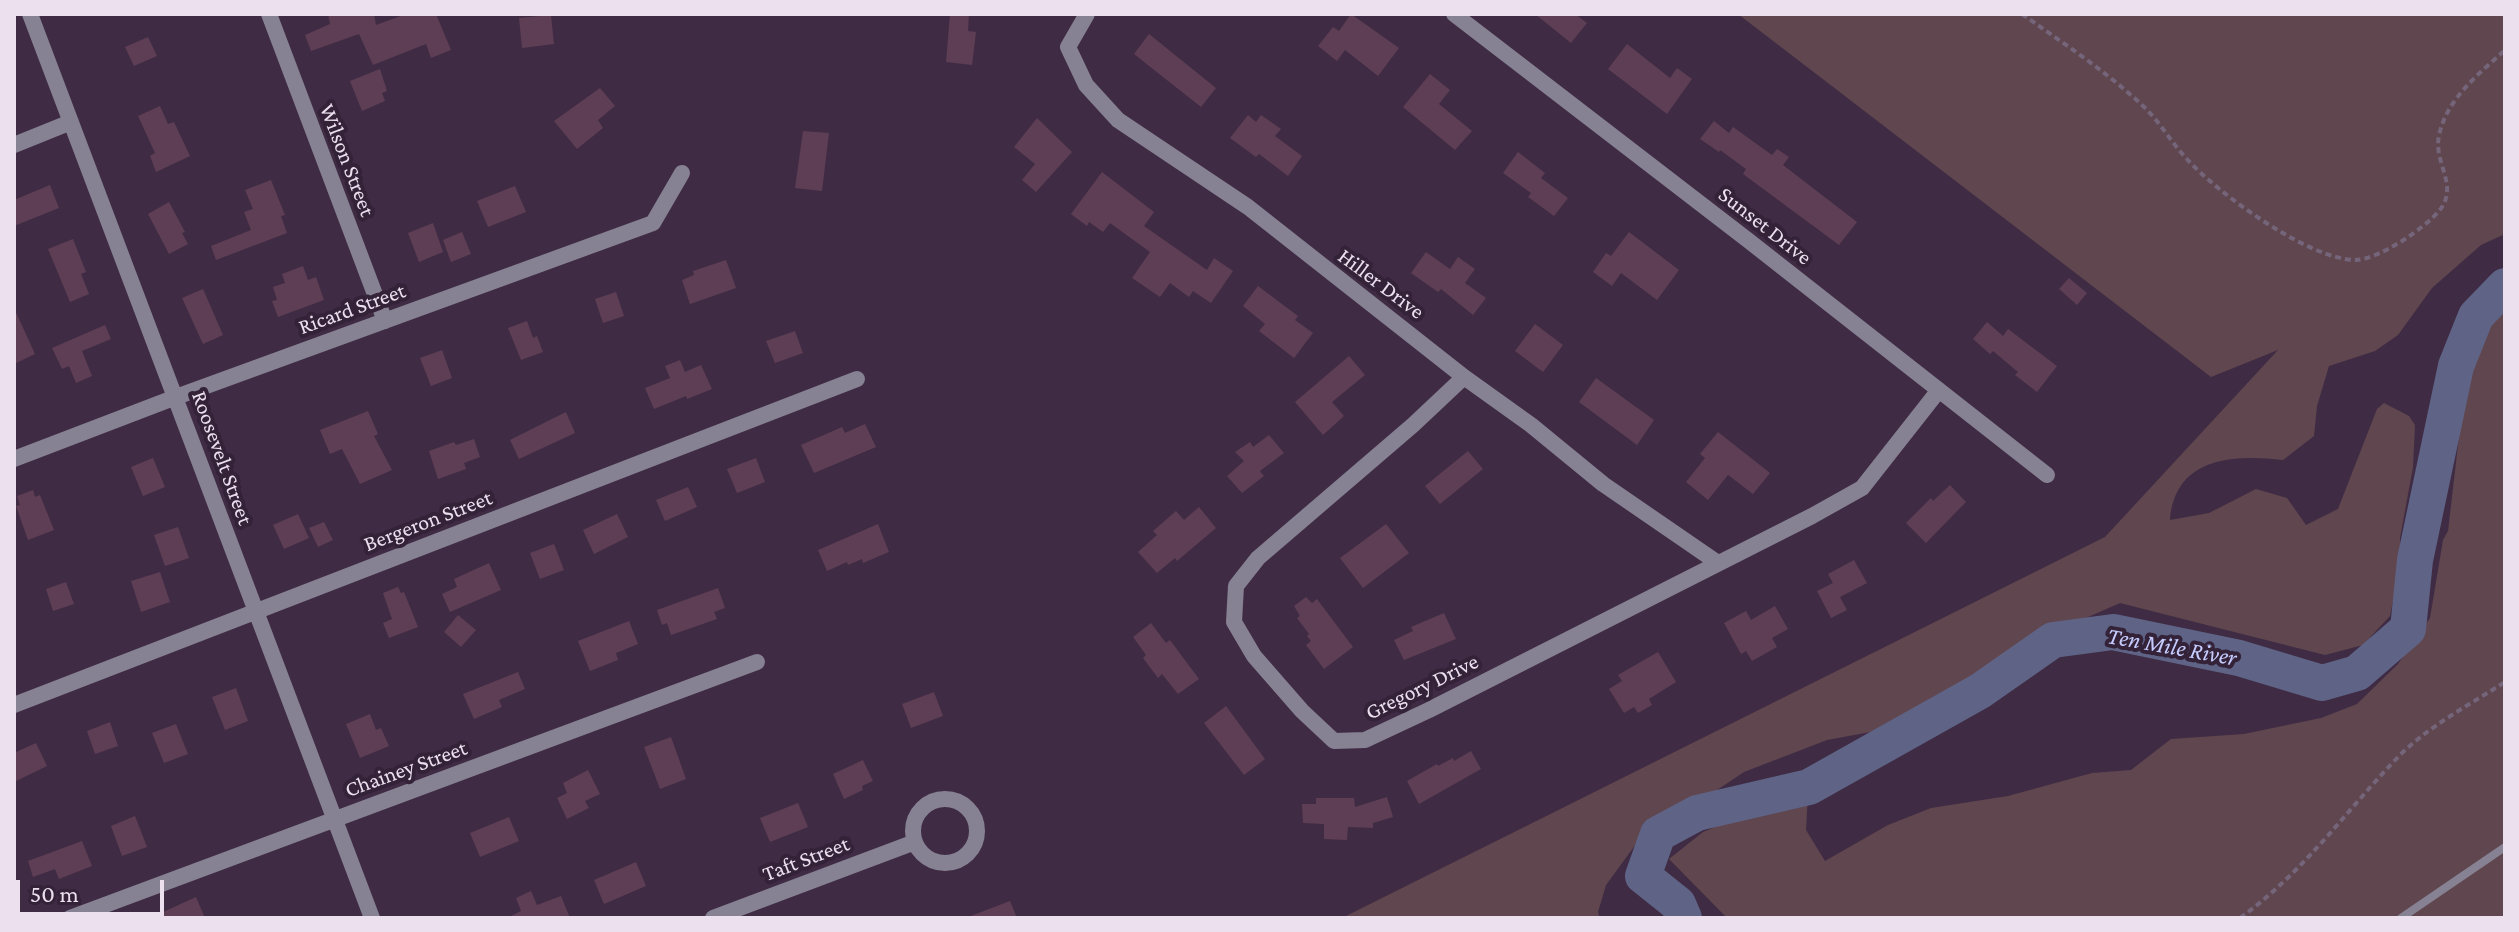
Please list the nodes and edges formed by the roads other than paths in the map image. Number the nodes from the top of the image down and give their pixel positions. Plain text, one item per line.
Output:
1 (30, 14) edge
2 (269, 14) edge
3 (1087, 14) edge
4 (1454, 14) edge
5 (71, 122) junction
6 (14, 145) edge
7 (682, 173) dead end
8 (385, 321) junction
9 (1464, 377) junction
10 (857, 379) dead end
11 (1939, 390) junction
12 (176, 397) junction
13 (14, 459) edge
14 (2047, 475) dead end
15 (1718, 563) junction
16 (256, 611) junction
17 (757, 662) dead end
18 (14, 705) edge
19 (334, 819) junction
20 (915, 842) dead end
21 (2505, 847) edge
22 (70, 918) edge
23 (372, 918) edge
24 (713, 918) edge
25 (2401, 918) edge

1 - 5 street, Roosevelt Street
2 - 8 street, Wilson Street
3 - 9 street, Hiller Drive
4 - 11 street, Sunset Drive
5 - 6 street
5 - 12 street, Roosevelt Street
7 - 8 street, Ricard Street
8 - 12 street, Ricard Street
9 - 15 street, Hiller Drive
9 - 15 street, Gregory Drive
10 - 16 street, Bergeron Street
11 - 14 street, Sunset Drive
11 - 15 street, Gregory Drive
12 - 13 street, Ricard Street
12 - 16 street, Roosevelt Street
16 - 18 street, Bergeron Street
16 - 19 street, Roosevelt Street
17 - 19 street, Chainey Street
19 - 22 street, Chainey Street
19 - 23 street, Roosevelt Street
20 - 24 street, Taft Street
21 - 25 lane

